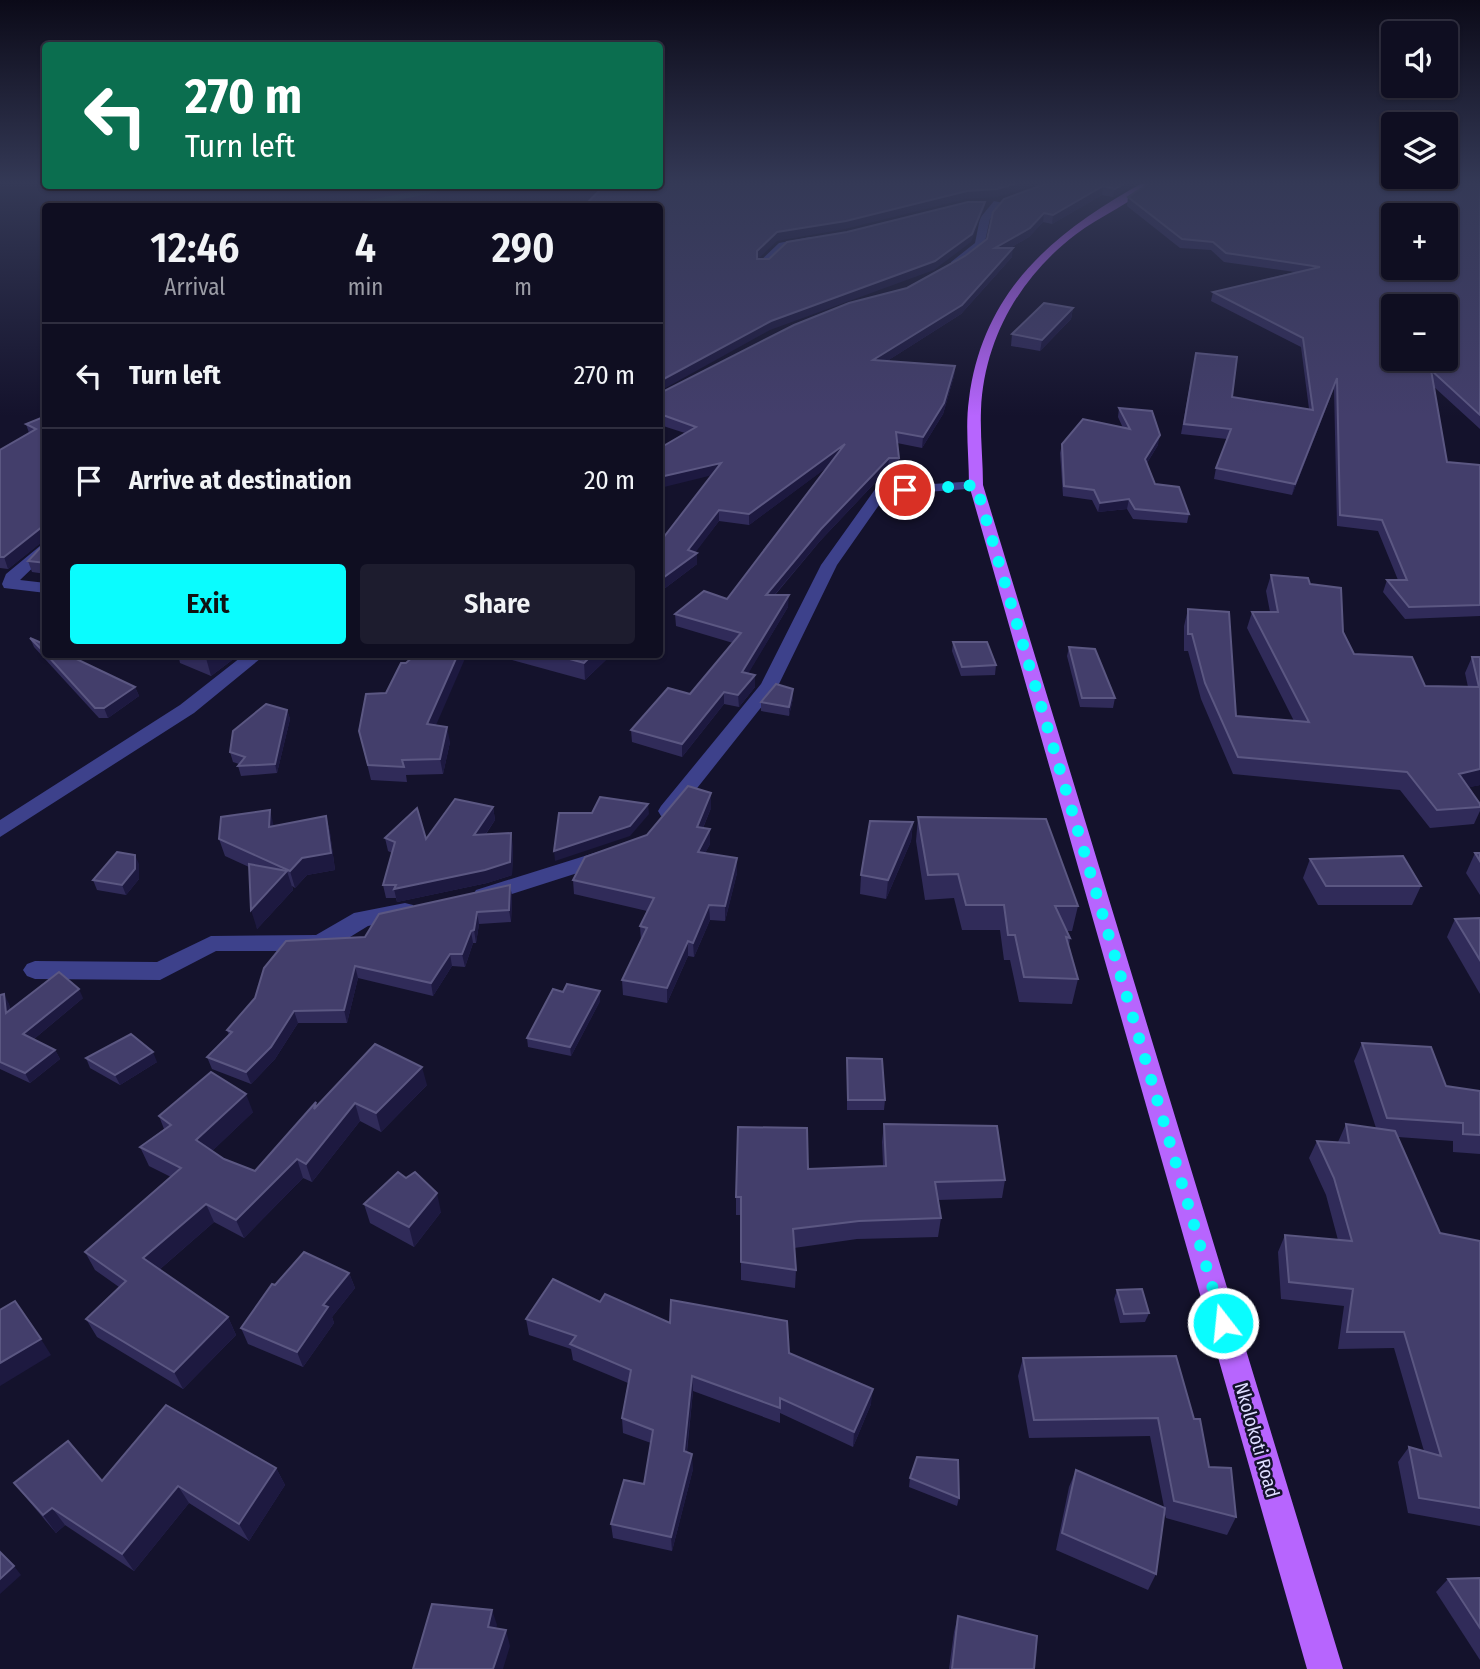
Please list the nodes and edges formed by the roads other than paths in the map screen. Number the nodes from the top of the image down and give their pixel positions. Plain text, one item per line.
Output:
1 (767, 260) edge
2 (958, 260) edge
3 (1041, 260) edge
4 (763, 264) edge
5 (942, 271) edge
6 (976, 485) junction
7 (42, 550) edge
8 (42, 588) edge
9 (252, 658) edge
10 (658, 823) edge
11 (0, 830) edge
12 (624, 851) edge
13 (465, 900) edge
14 (426, 907) edge
15 (35, 970) dead end
16 (1325, 1669) edge

1 - 4 street
2 - 5 street
3 - 6 main road, Nkolokoti Road
6 - 10 street
6 - 16 main road, Nkolokoti Road
7 - 8 street
9 - 11 street
12 - 13 street
14 - 15 street

